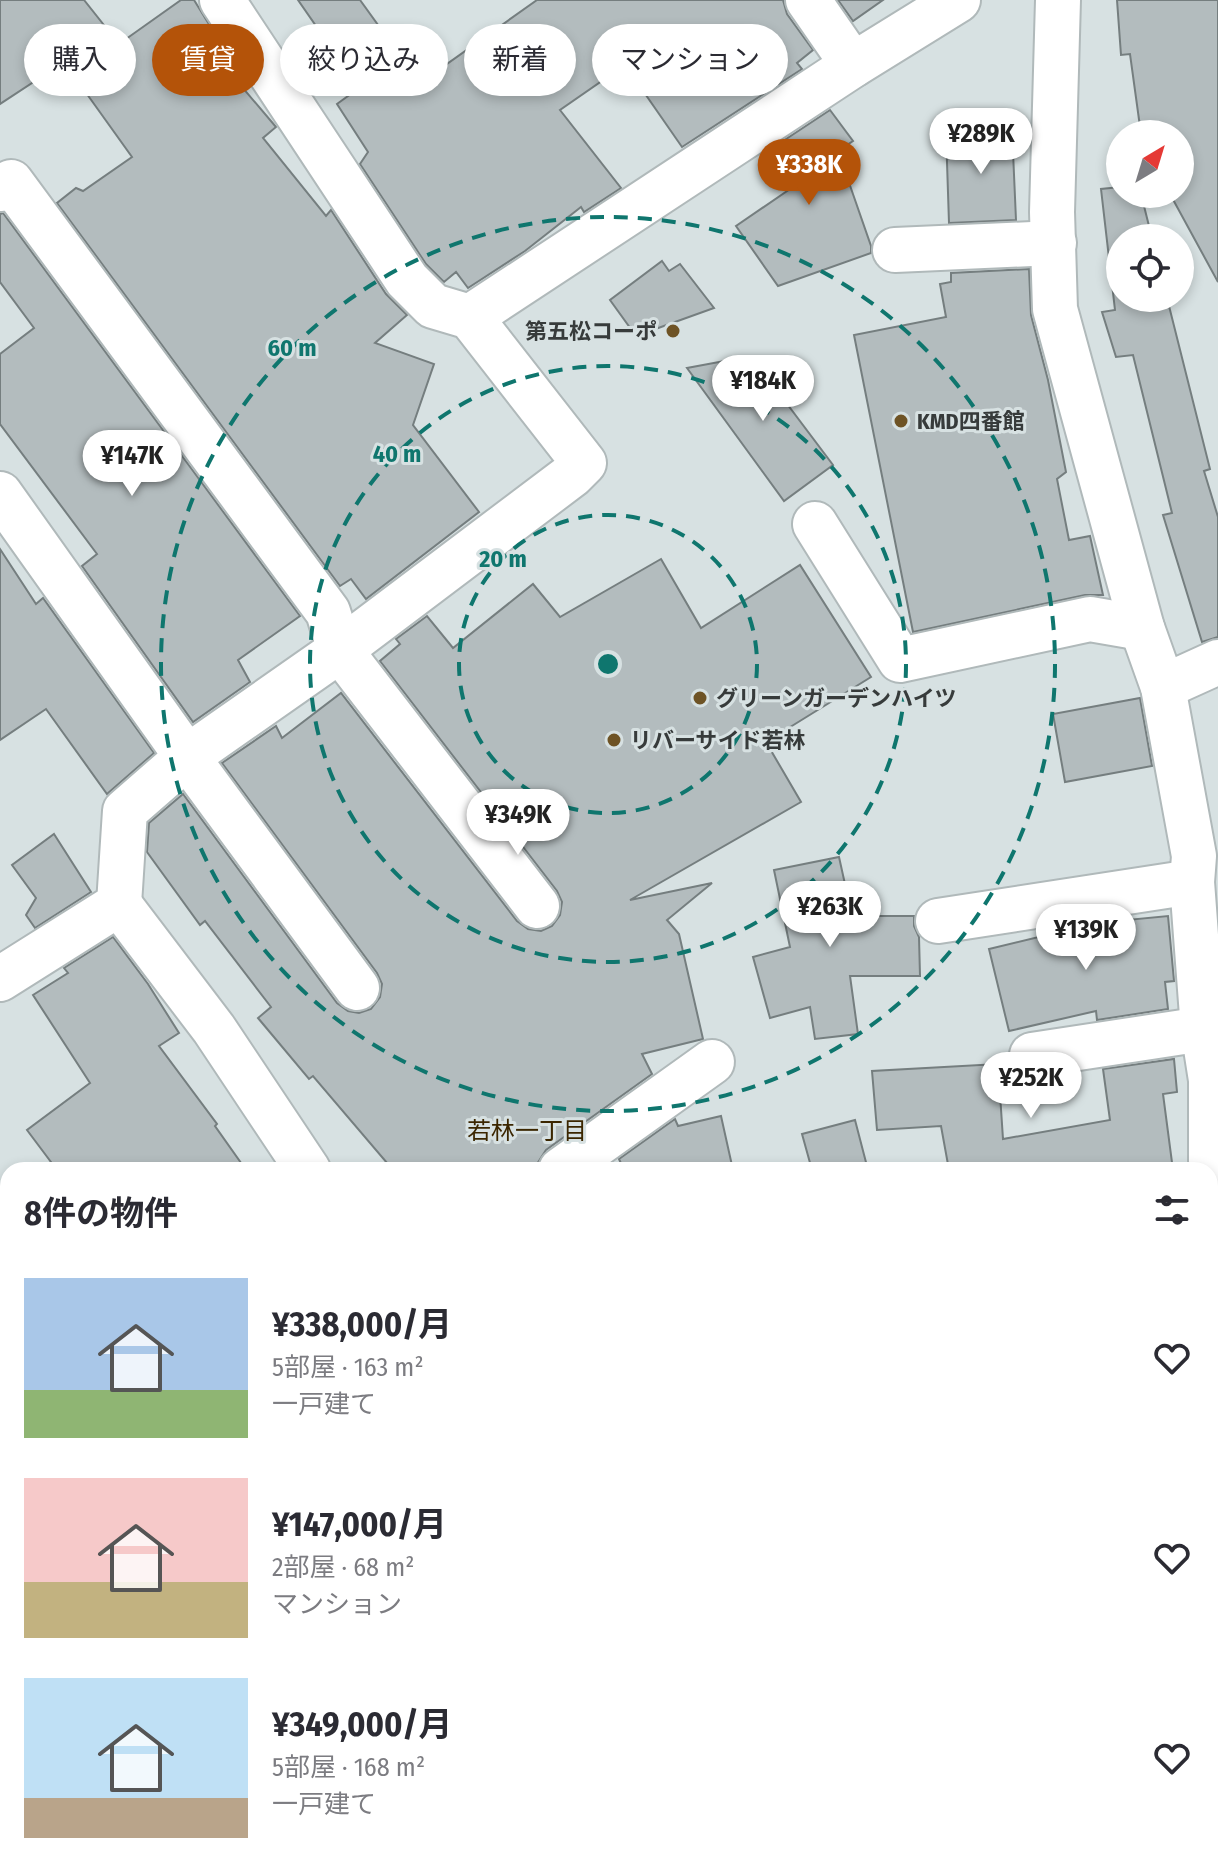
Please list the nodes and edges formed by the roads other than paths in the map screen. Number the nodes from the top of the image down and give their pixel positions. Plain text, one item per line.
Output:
1 (222, 0) edge
2 (808, 0) edge
3 (958, 0) edge
4 (1058, 0) edge
5 (853, 65) junction
6 (0, 189) edge
7 (1054, 243) junction
8 (895, 250) dead end
9 (470, 317) junction
10 (0, 494) edge
11 (815, 524) dead end
12 (1142, 628) junction
13 (340, 650) junction
14 (1218, 662) edge
15 (1163, 687) junction
16 (187, 757) junction
17 (1201, 861) edge
18 (119, 904) junction
19 (537, 906) dead end
20 (938, 921) dead end
21 (0, 979) edge
22 (357, 988) dead end
23 (1203, 1029) junction
24 (1032, 1055) dead end
25 (712, 1062) dead end
26 (303, 1162) edge
27 (572, 1162) edge
28 (1211, 1162) edge

1 - 9 street
2 - 5 street
3 - 5 street
4 - 7 street
5 - 9 street
6 - 13 street
7 - 8 street
7 - 12 street
9 - 13 street
10 - 16 street
11 - 12 street
12 - 15 street
13 - 16 street
13 - 19 street
14 - 15 street
15 - 17 street
16 - 18 street
16 - 22 street
17 - 20 street
17 - 23 street
18 - 21 street
18 - 26 street
23 - 24 street
23 - 28 street
25 - 27 street

